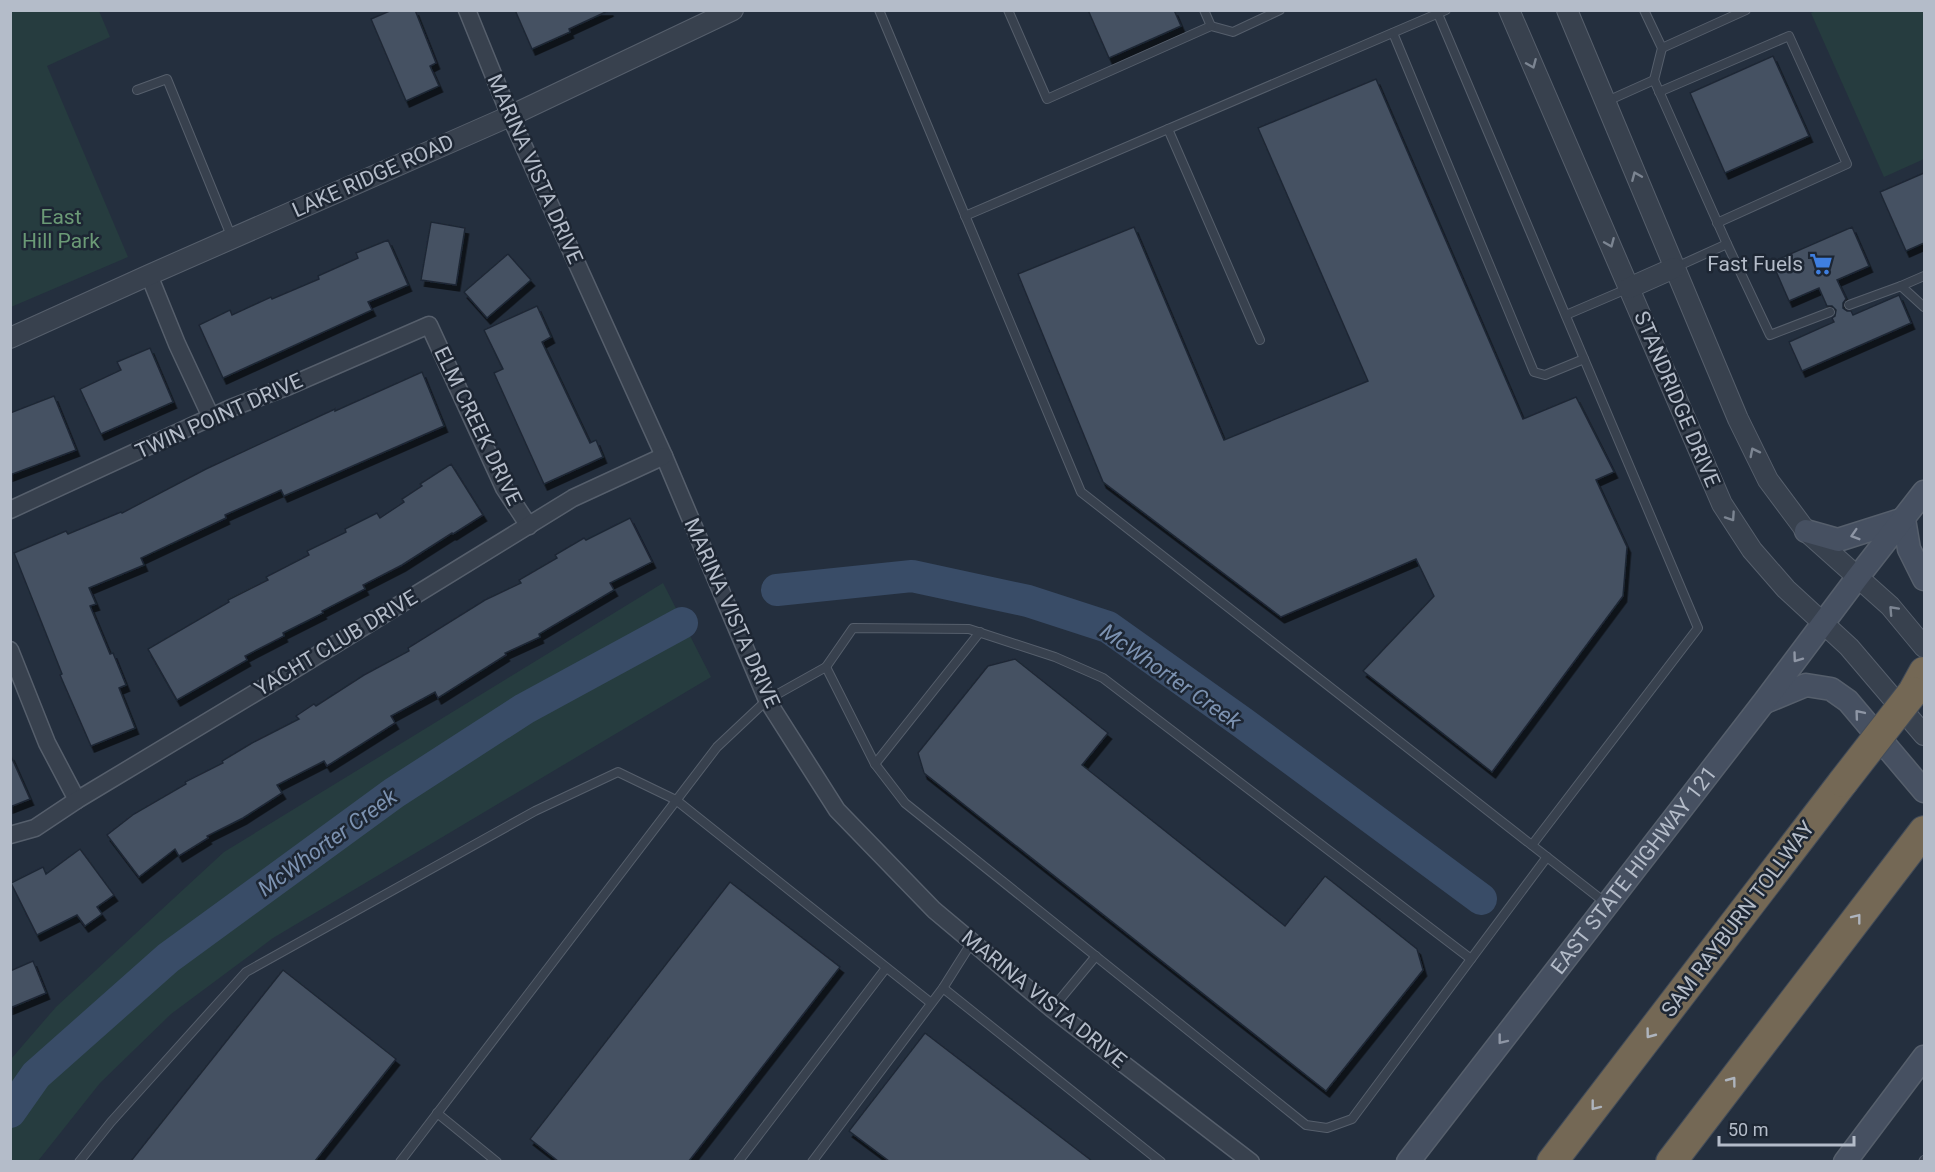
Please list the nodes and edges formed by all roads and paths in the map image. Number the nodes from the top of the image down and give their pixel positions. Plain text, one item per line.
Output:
1 (467, 10) edge
2 (733, 10) edge
3 (879, 10) edge
4 (1008, 10) edge
5 (1204, 10) edge
6 (1280, 10) edge
7 (1509, 10) edge
8 (1567, 10) edge
9 (1644, 10) edge
10 (1746, 10) edge
11 (1442, 12) edge
12 (1211, 26) junction
13 (1394, 33) junction
14 (1662, 48) junction
15 (1654, 80) junction
16 (137, 90) dead end
17 (1659, 92) junction
18 (1605, 102) junction
19 (510, 116) junction
20 (1168, 129) junction
21 (965, 216) junction
22 (1718, 223) junction
23 (232, 238) junction
24 (1727, 244) junction
25 (1674, 268) junction
26 (149, 275) junction
27 (1924, 276) edge
28 (1901, 286) junction
29 (1629, 288) junction
30 (1849, 305) dead end
31 (1924, 308) edge
32 (1830, 312) dead end
33 (1566, 315) junction
34 (429, 325) joint
35 (10, 338) edge
36 (1260, 340) dead end
37 (1584, 359) junction
38 (211, 417) junction
39 (664, 456) junction
40 (1924, 492) edge
41 (10, 510) edge
42 (1904, 519) junction
43 (529, 526) junction
44 (1806, 531) junction
45 (1857, 578) junction
46 (1924, 579) edge
47 (1823, 623) junction
48 (980, 632) junction
49 (1924, 647) edge
50 (10, 651) edge
51 (826, 667) junction
52 (1921, 680) edge
53 (767, 700) junction
54 (1764, 702) junction
55 (1924, 735) edge
56 (875, 764) junction
57 (1924, 791) edge
58 (77, 800) junction
59 (676, 800) junction
60 (10, 835) edge
61 (1920, 838) edge
62 (1532, 845) junction
63 (1547, 857) junction
64 (1607, 904) junction
65 (972, 942) junction
66 (1096, 956) junction
67 (1471, 959) junction
68 (886, 968) junction
69 (943, 988) junction
70 (931, 1003) junction
71 (1052, 1009) junction
72 (1924, 1057) edge
73 (436, 1113) junction
74 (1572, 1135) junction
75 (79, 1161) edge
76 (400, 1161) edge
77 (497, 1161) edge
78 (738, 1161) edge
79 (812, 1161) edge
80 (1161, 1161) edge
81 (1251, 1161) edge
82 (1408, 1161) edge
83 (1539, 1161) edge
84 (1552, 1161) edge
85 (1671, 1161) edge
86 (1845, 1161) edge

1 - 19 street, MARINA VISTA DRIVE
2 - 19 street, LAKE RIDGE ROAD
3 - 21 lane
4 - 12 lane
5 - 12 lane
6 - 12 lane
7 -> 29 street, STANDRIDGE DRIVE
8 - 18 street
9 - 14 lane
10 - 14 lane
11 - 13 lane
11 - 33 lane
13 - 20 lane
13 - 37 lane
14 - 15 lane
15 - 17 lane
15 - 18 lane
16 - 23 lane
17 - 22 lane
17 - 22 lane
25 -> 18 street
19 - 23 street, LAKE RIDGE ROAD
19 - 39 street, MARINA VISTA DRIVE
20 - 21 lane
20 - 36 lane
21 - 62 lane
22 - 24 lane
23 - 26 street, LAKE RIDGE ROAD
24 - 25 lane
24 - 32 lane
25 - 29 street
44 -> 25 street
26 - 35 street, LAKE RIDGE ROAD
26 - 38 street
27 - 28 lane
28 - 30 lane
28 - 31 lane
29 - 33 lane
29 -> 47 street, STANDRIDGE DRIVE
33 - 37 lane
34 - 38 street, TWIN POINT DRIVE
34 - 43 street, ELM CREEK DRIVE
37 - 62 lane
38 - 41 street, TWIN POINT DRIVE
39 - 43 street, YACHT CLUB DRIVE
39 - 53 street, MARINA VISTA DRIVE
40 - 42 main road, EAST STATE HIGHWAY 121
42 -> 44 main road
42 - 45 main road, EAST STATE HIGHWAY 121
42 - 46 main road
43 - 58 street, YACHT CLUB DRIVE
44 - 45 street
45 - 47 main road, EAST STATE HIGHWAY 121
49 -> 45 street
47 -> 54 main road, EAST STATE HIGHWAY 121
47 - 55 street, STANDRIDGE DRIVE
48 - 51 lane
48 - 56 lane
48 - 67 lane
50 - 58 street
51 - 53 lane
51 - 56 lane
52 -> 74 highway, SAM RAYBURN TOLLWAY, bridge
53 - 59 lane
53 - 65 street, MARINA VISTA DRIVE
57 -> 54 main road
54 - 64 main road, EAST STATE HIGHWAY 121
56 - 66 lane
58 - 60 street, YACHT CLUB DRIVE
59 - 68 lane
59 - 73 lane
59 - 75 lane
85 -> 61 highway
62 - 63 lane
63 - 64 lane
63 - 67 lane
64 -> 82 main road, EAST STATE HIGHWAY 121
65 - 69 lane
65 - 71 street, MARINA VISTA DRIVE
66 - 67 lane
66 - 71 lane
68 - 70 lane
68 - 78 lane
69 - 70 lane
69 - 80 lane
70 - 79 lane
71 - 81 street, MARINA VISTA DRIVE
72 - 86 main road
73 - 76 lane
73 - 77 lane
74 - 83 highway
74 - 84 highway, SAM RAYBURN TOLLWAY

